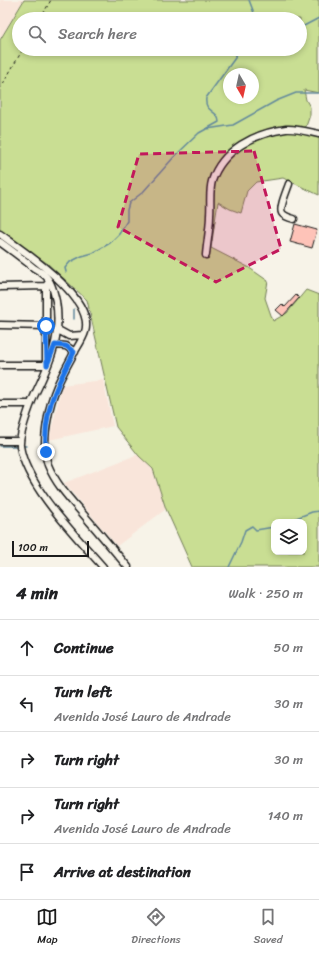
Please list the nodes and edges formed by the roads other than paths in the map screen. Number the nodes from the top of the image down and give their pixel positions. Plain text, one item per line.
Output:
1 (319, 134) edge
2 (289, 184) dead end
3 (294, 219) dead end
4 (0, 234) edge
5 (0, 242) edge
6 (3, 246) edge
7 (206, 255) dead end
8 (49, 280) junction
9 (46, 286) junction
10 (0, 287) edge
11 (0, 325) edge
12 (46, 326) junction
13 (58, 330) junction
14 (83, 335) junction
15 (55, 345) junction
16 (74, 352) junction
17 (0, 365) edge
18 (47, 365) junction
19 (0, 404) edge
20 (30, 404) junction
21 (0, 441) edge
22 (20, 445) junction
23 (103, 567) edge
24 (128, 567) edge

1 - 7 street
2 - 3 street
4 - 14 street
5 - 6 street
6 - 8 street
8 - 9 street
8 - 13 street
9 - 10 street
9 - 12 street
11 - 12 street
12 - 18 street
13 - 14 street
13 - 15 street
14 - 16 street
15 - 16 street
15 - 18 street
16 - 24 street
17 - 18 street
18 - 20 street
19 - 20 street
20 - 22 street
21 - 22 street
22 - 23 street

